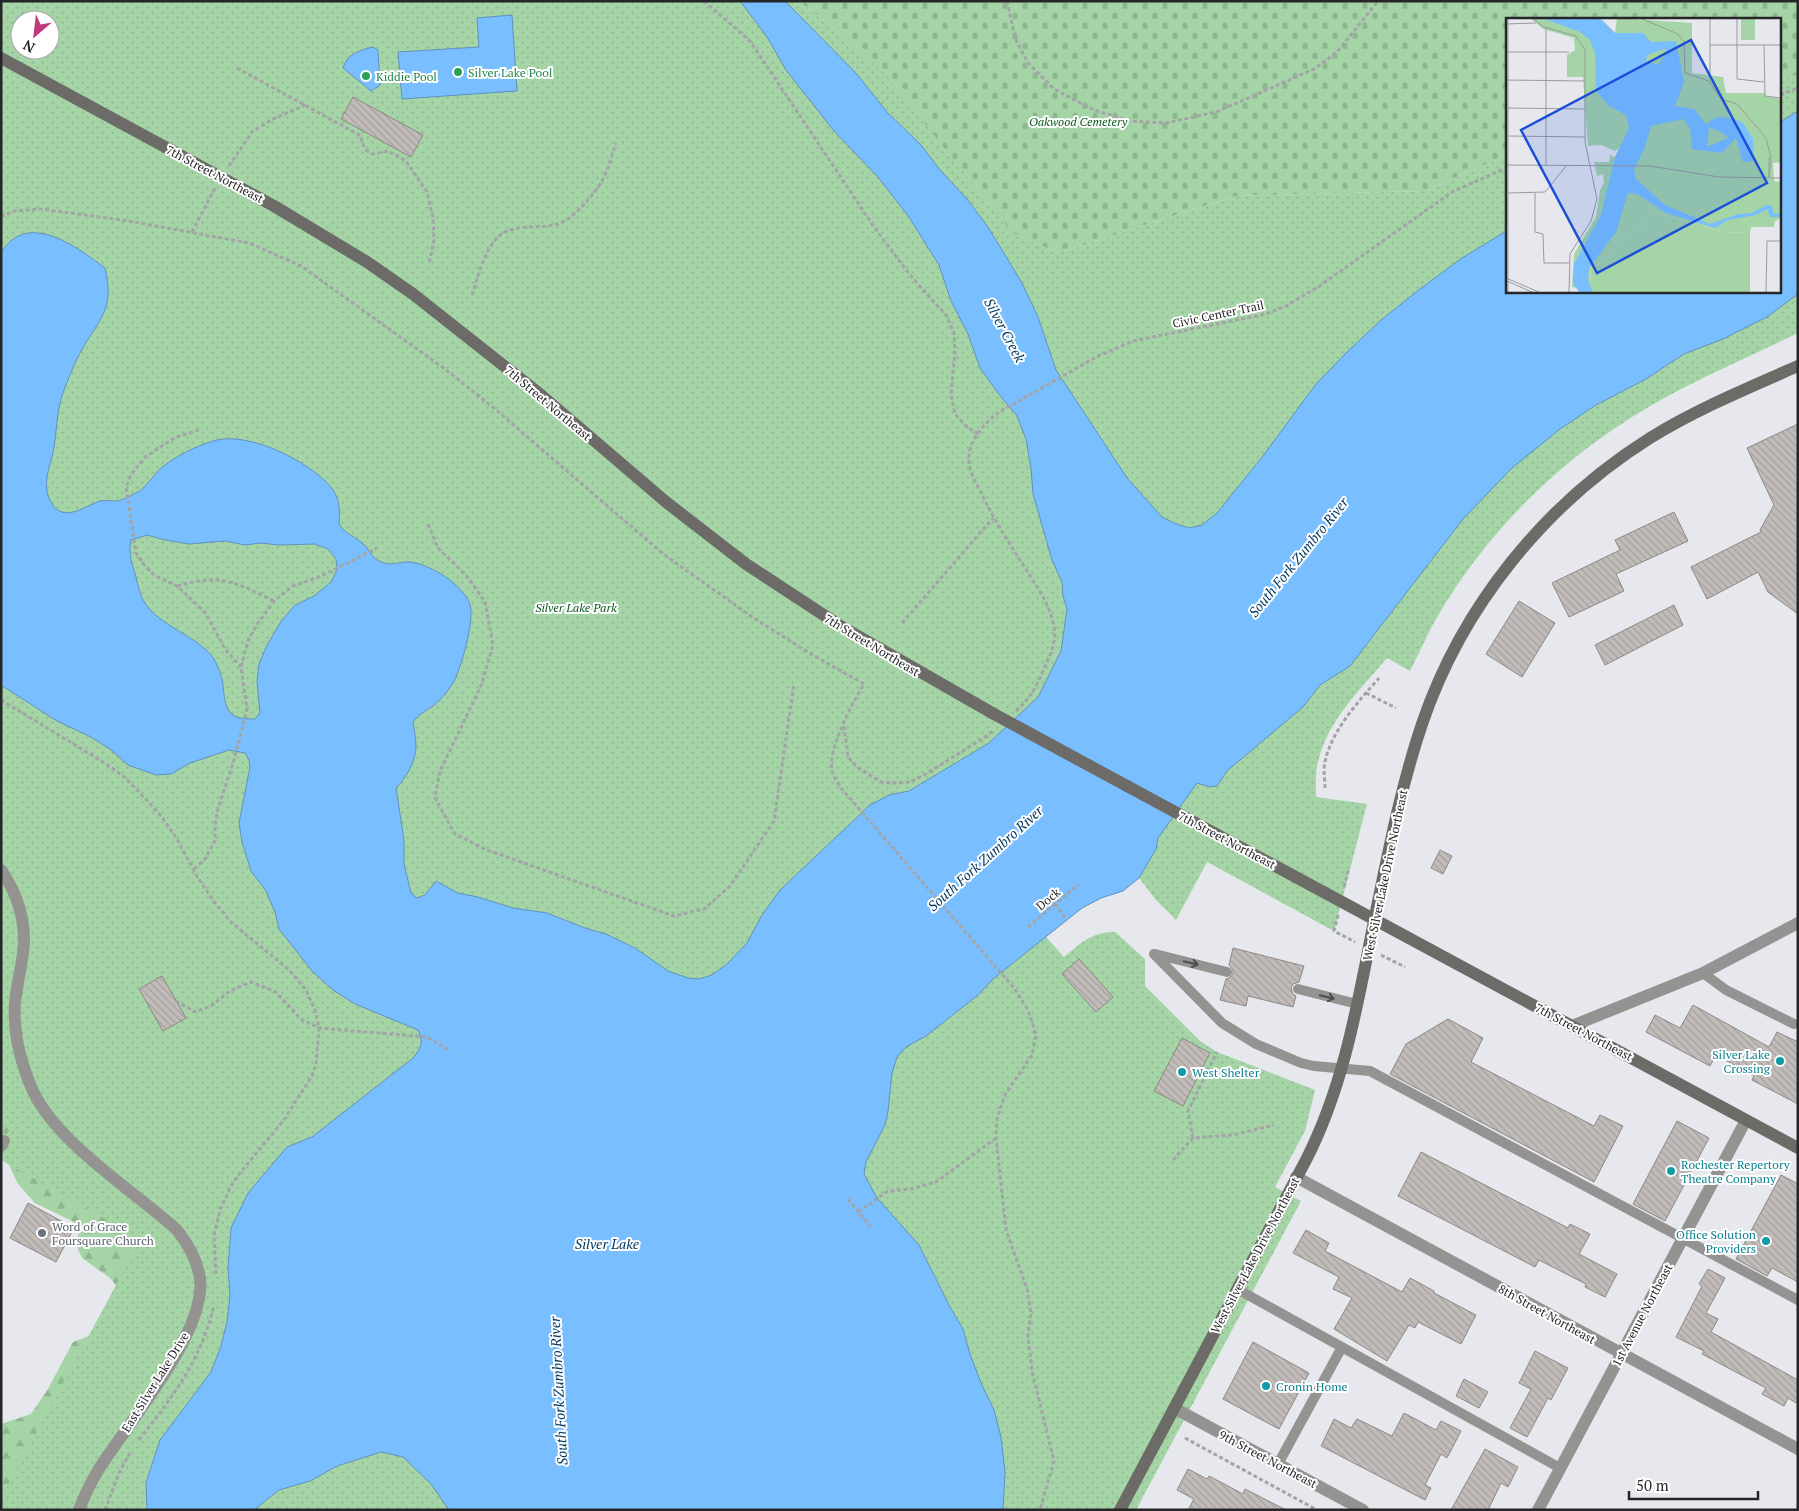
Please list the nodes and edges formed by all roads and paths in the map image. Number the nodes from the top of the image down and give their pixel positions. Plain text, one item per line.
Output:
1 (704, 1) edge
2 (1007, 1) edge
3 (1378, 1) edge
4 (1, 58) edge
5 (237, 68) dead end
6 (1798, 88) edge
7 (1782, 94) edge
8 (305, 105) junction
9 (616, 143) dead end
10 (240, 148) dead end
11 (1506, 169) edge
12 (204, 210) dead end
13 (1, 217) edge
14 (192, 232) junction
15 (429, 264) dead end
16 (472, 295) dead end
17 (1798, 366) edge
18 (198, 430) dead end
19 (978, 434) junction
20 (993, 518) junction
21 (428, 524) dead end
22 (377, 548) dead end
23 (177, 586) junction
24 (1042, 594) dead end
25 (274, 601) junction
26 (902, 623) dead end
27 (241, 667) junction
28 (1379, 678) dead end
29 (794, 684) dead end
30 (1366, 693) junction
31 (1, 700) edge
32 (1396, 708) dead end
33 (844, 725) junction
34 (870, 776) dead end
35 (1325, 788) dead end
36 (194, 869) junction
37 (1, 870) edge
38 (1079, 884) dead end
39 (1055, 904) junction
40 (1374, 919) junction
41 (1067, 920) dead end
42 (1798, 923) edge
43 (1028, 927) dead end
44 (1227, 972) dead end
45 (1703, 973) junction
46 (1298, 989) dead end
47 (176, 1001) dead end
48 (1357, 1004) junction
49 (1794, 1024) dead end
50 (1572, 1026) junction
51 (319, 1028) junction
52 (449, 1050) dead end
53 (1218, 1052) dead end
54 (1341, 1070) junction
55 (1746, 1120) junction
56 (1274, 1125) dead end
57 (996, 1138) junction
58 (1193, 1138) junction
59 (1798, 1148) edge
60 (1173, 1160) dead end
61 (1296, 1177) junction
62 (848, 1199) dead end
63 (858, 1212) junction
64 (870, 1226) dead end
65 (1683, 1239) junction
66 (216, 1278) dead end
67 (1237, 1289) junction
68 (215, 1296) dead end
69 (1798, 1300) edge
70 (1342, 1347) junction
71 (1621, 1354) junction
72 (1174, 1408) junction
73 (1185, 1438) dead end
74 (137, 1443) dead end
75 (1798, 1449) edge
76 (131, 1450) dead end
77 (1278, 1464) junction
78 (1560, 1468) junction
79 (78, 1510) edge
80 (105, 1510) edge
81 (1040, 1510) edge
82 (1120, 1510) edge
83 (1317, 1510) edge
84 (1363, 1510) edge
85 (1538, 1510) edge

1 - 19 path
2 - 3 path
4 - 40 main road, 7th Street Northeast, bridge
5 - 8 path
6 - 7 path
8 - 10 path
8 - 15 path
9 - 16 path
11 - 19 path, Civic Center Trail
12 - 14 path
13 - 14 path
14 - 33 path
17 - 40 main road, West Silver Lake Drive Northeast
18 - 23 path
19 - 20 path
20 - 24 path
20 - 26 path
21 - 29 path
22 - 25 path
23 - 25 path
23 - 27 path
25 - 27 path
27 - 36 path
28 - 30 path
30 - 32 path
30 - 35 path
31 - 36 path
33 - 34 path
33 - 57 path
36 - 51 path
37 - 79 street, East Silver Lake Drive
38 - 39 path, Dock
39 - 41 path
39 - 43 path, Dock
40 - 48 main road, West Silver Lake Drive Northeast
40 - 50 main road, 7th Street Northeast
42 - 45 street
54 -> 44 lane
45 - 49 lane
45 - 50 street
46 -> 48 lane
47 - 51 path
48 - 54 main road, West Silver Lake Drive Northeast
50 - 55 main road, 7th Street Northeast
51 - 52 path
51 - 66 path
53 - 58 path
54 - 61 main road, West Silver Lake Drive Northeast
54 - 65 lane
55 - 59 main road, 7th Street Northeast
55 - 65 street, 1st Avenue Northeast
56 - 58 path
57 - 63 path
57 - 81 path
58 - 60 path
61 - 67 main road, West Silver Lake Drive Northeast
61 - 71 street, 8th Street Northeast
62 - 63 path
63 - 64 path
65 - 69 lane
65 - 71 street, 1st Avenue Northeast
67 - 70 lane
67 - 72 main road, West Silver Lake Drive Northeast
68 - 74 path
70 - 77 lane
70 - 78 lane
71 - 75 street, 8th Street Northeast
71 - 78 street, 1st Avenue Northeast
72 - 77 street, 9th Street Northeast
72 - 82 main road, West Silver Lake Drive Northeast
73 - 83 path
76 - 80 path
77 - 84 street, 9th Street Northeast
78 - 85 street, 1st Avenue Northeast

